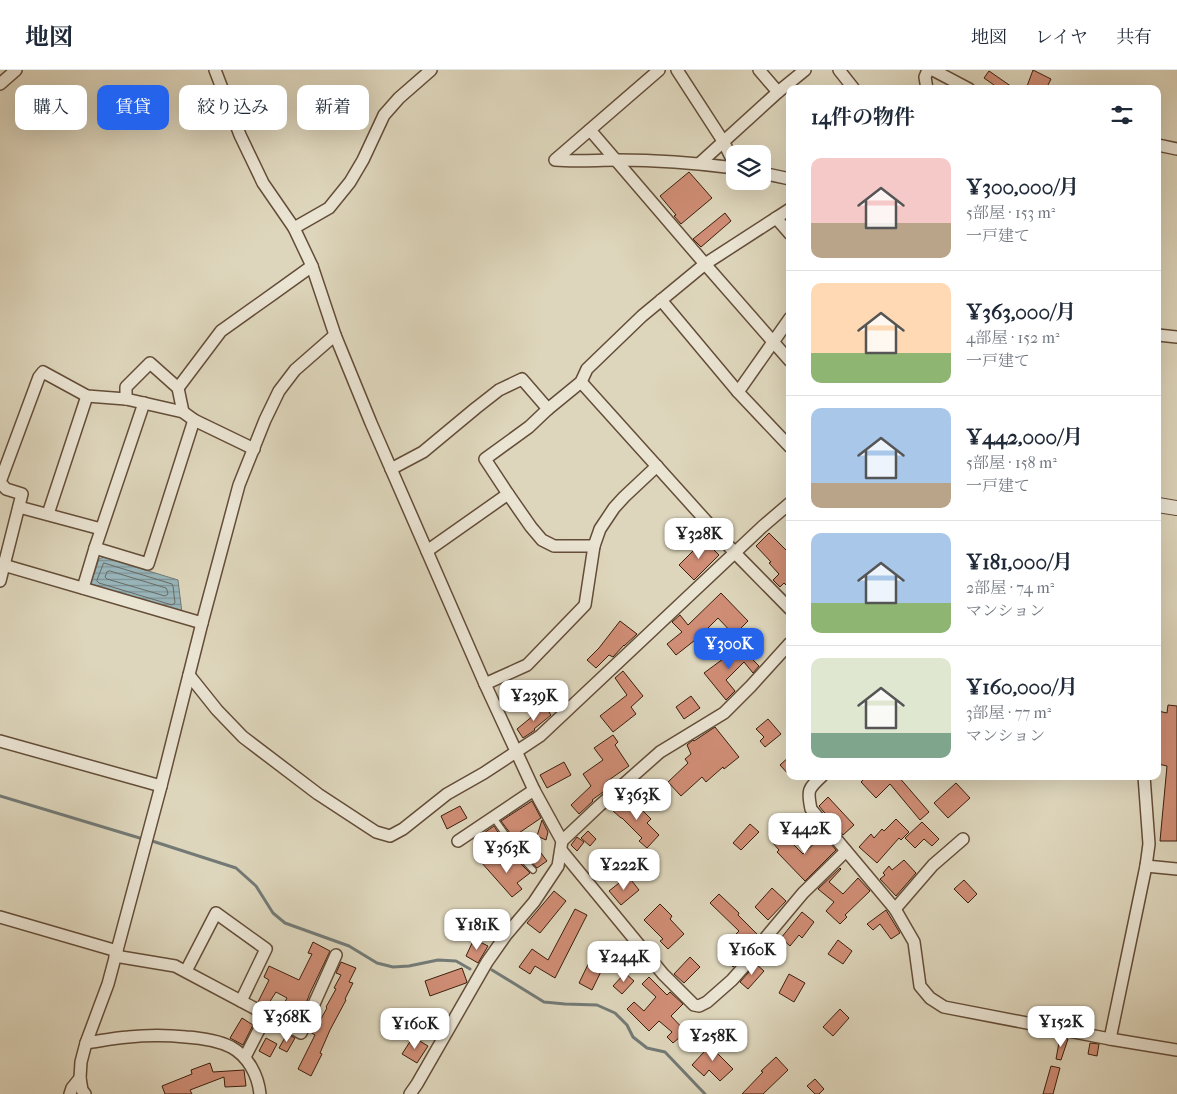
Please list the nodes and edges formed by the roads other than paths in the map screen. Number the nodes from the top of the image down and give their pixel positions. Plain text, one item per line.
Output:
1 (16, 70) edge
2 (215, 70) edge
3 (431, 70) edge
4 (659, 70) edge
5 (677, 70) edge
6 (760, 70) edge
7 (805, 70) edge
8 (839, 70) edge
9 (933, 70) edge
10 (0, 84) edge
11 (786, 85) edge
12 (787, 85) edge
13 (851, 85) edge
14 (926, 85) edge
15 (961, 85) edge
16 (778, 92) junction
17 (590, 130) junction
18 (724, 142) junction
19 (1161, 146) edge
20 (726, 147) edge
21 (1177, 149) edge
22 (617, 160) junction
23 (700, 163) junction
24 (726, 166) edge
25 (771, 175) edge
26 (786, 178) edge
27 (786, 212) edge
28 (776, 218) junction
29 (294, 228) junction
30 (786, 229) edge
31 (705, 264) junction
32 (312, 266) junction
33 (661, 300) junction
34 (786, 323) edge
35 (1161, 335) edge
36 (335, 336) junction
37 (1177, 337) edge
38 (773, 341) junction
39 (786, 356) edge
40 (581, 382) junction
41 (178, 388) junction
42 (738, 392) junction
43 (87, 396) junction
44 (126, 399) junction
45 (144, 403) junction
46 (548, 409) junction
47 (184, 412) junction
48 (194, 420) junction
49 (786, 443) edge
50 (254, 449) junction
51 (656, 466) junction
52 (391, 468) junction
53 (508, 494) junction
54 (1161, 505) edge
55 (786, 506) edge
56 (19, 507) junction
57 (1177, 508) edge
58 (48, 514) junction
59 (101, 529) junction
60 (594, 546) junction
61 (96, 548) junction
62 (427, 551) junction
63 (735, 553) junction
64 (2, 565) edge
65 (0, 581) edge
66 (83, 588) junction
67 (786, 605) edge
68 (202, 623) junction
69 (786, 647) edge
70 (189, 675) junction
71 (485, 684) junction
72 (0, 741) edge
73 (516, 752) junction
74 (818, 780) edge
75 (1144, 780) edge
76 (161, 786) junction
77 (534, 790) junction
78 (493, 818) junction
79 (963, 839) dead end
80 (458, 841) dead end
81 (561, 845) junction
82 (514, 846) junction
83 (846, 851) junction
84 (499, 858) dead end
85 (1146, 866) junction
86 (1177, 869) edge
87 (533, 870) dead end
88 (895, 909) junction
89 (0, 917) edge
90 (116, 954) junction
91 (336, 955) dead end
92 (186, 971) junction
93 (241, 1001) junction
94 (267, 1014) junction
95 (1110, 1039) junction
96 (86, 1043) junction
97 (1177, 1050) edge
98 (245, 1057) junction
99 (80, 1078) junction
100 (70, 1094) edge
101 (85, 1094) edge
102 (260, 1094) edge
103 (410, 1094) edge

1 - 10 street
2 - 29 street
3 - 29 street
4 - 17 street
5 - 18 street
6 - 16 street
7 - 12 street
8 - 13 street
9 - 14 street
9 - 15 street
11 - 16 street
16 - 18 street
17 - 22 street
17 - 22 street
18 - 20 street
18 - 23 street
19 - 21 street
22 - 23 street
22 - 31 street
23 - 24 street
25 - 26 street
27 - 28 street
28 - 30 street
28 - 31 street
29 - 32 street
31 - 33 street
31 - 38 street
32 - 36 street
32 - 41 street
33 - 40 street
33 - 42 street
34 - 38 street
35 - 37 street
36 - 50 street
36 - 52 street
38 - 39 street
38 - 42 street
40 - 46 street
40 - 51 street
41 - 44 street
41 - 47 street
42 - 49 street
43 - 44 street
43 - 56 street
43 - 58 street
44 - 45 street
45 - 47 street
45 - 59 street
46 - 52 street
46 - 53 street
47 - 48 street
48 - 50 street
48 - 61 street
50 - 68 street
51 - 60 street
51 - 63 street
52 - 62 street
53 - 60 street
53 - 62 street
54 - 57 street
55 - 63 street
56 - 58 street
56 - 64 street
58 - 59 street
59 - 61 street
60 - 71 street
61 - 66 street
62 - 71 street
63 - 67 street
63 - 73 street
64 - 65 street
64 - 66 street
66 - 68 street
68 - 70 street
69 - 81 street
70 - 73 street
70 - 76 street
71 - 73 street
72 - 76 street
73 - 77 street
74 - 83 street
75 - 85 street
76 - 90 street
77 - 78 street
77 - 81 street
78 - 80 street
78 - 82 lane
79 - 88 street
81 - 83 street
81 - 103 street
82 - 84 lane
82 - 87 lane
83 - 88 street
85 - 86 street
85 - 95 street
88 - 95 street
89 - 90 street
90 - 92 street
90 - 96 street
91 - 94 street
92 - 93 street
92 - 93 street
93 - 94 street
94 - 98 street
95 - 97 street
96 - 98 street
96 - 99 street
98 - 102 street
99 - 100 street
99 - 101 street

